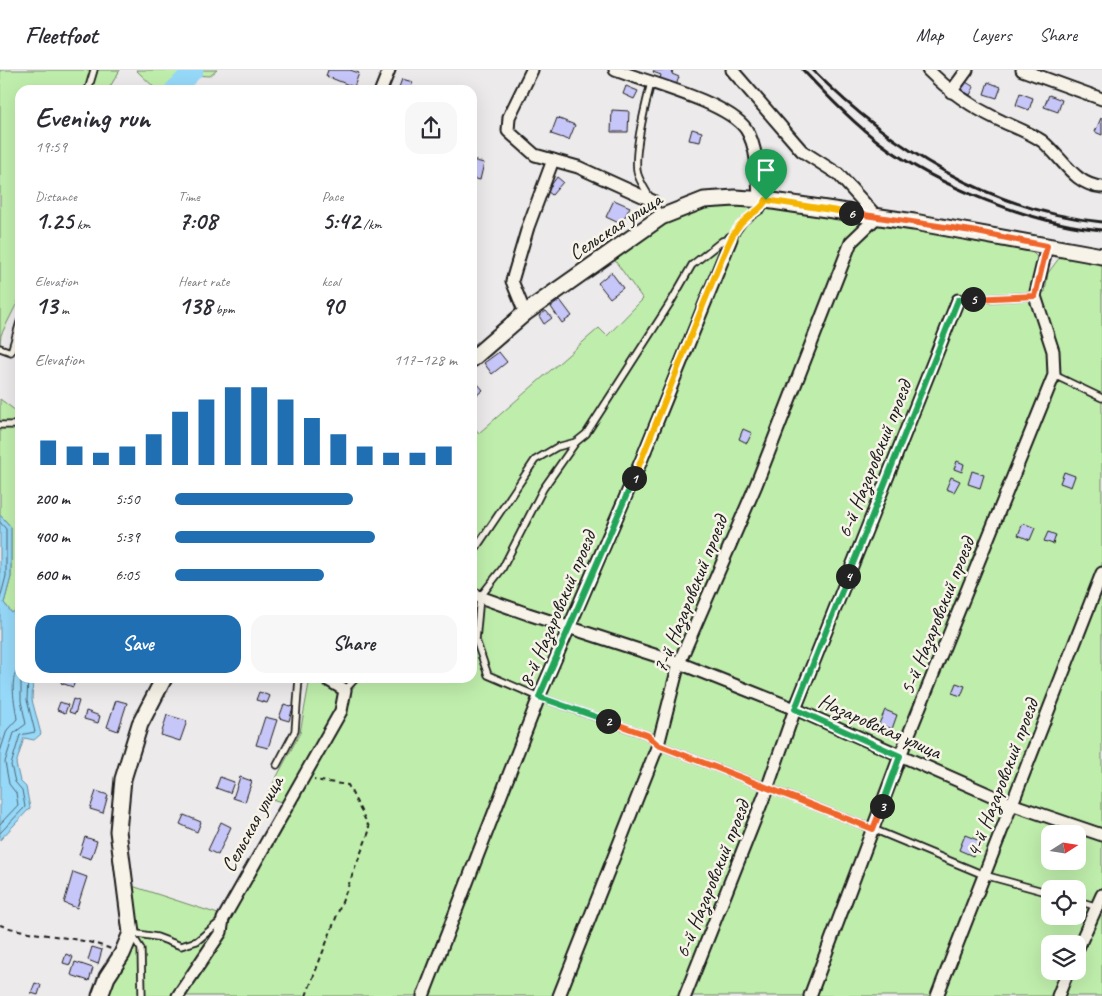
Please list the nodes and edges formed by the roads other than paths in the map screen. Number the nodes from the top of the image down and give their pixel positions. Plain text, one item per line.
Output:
1 (94, 70) edge
2 (389, 70) edge
3 (532, 70) edge
4 (615, 70) edge
5 (732, 70) edge
6 (928, 70) edge
7 (967, 70) edge
8 (1022, 70) edge
9 (651, 83) junction
10 (90, 85) edge
11 (383, 85) edge
12 (950, 92) junction
13 (1102, 99) edge
14 (553, 160) junction
15 (1102, 187) edge
16 (763, 200) junction
17 (653, 201) junction
18 (661, 216) junction
19 (877, 217) junction
20 (731, 239) junction
21 (1047, 246) junction
22 (1102, 256) edge
23 (1035, 296) junction
24 (958, 300) joint
25 (525, 313) junction
26 (15, 339) edge
27 (0, 348) edge
28 (477, 356) edge
29 (1054, 375) junction
30 (1102, 398) edge
31 (0, 425) edge
32 (15, 425) edge
33 (576, 442) junction
34 (477, 547) edge
35 (1102, 573) edge
36 (477, 594) edge
37 (477, 595) edge
38 (569, 626) junction
39 (477, 643) edge
40 (679, 663) junction
41 (161, 683) edge
42 (300, 683) edge
43 (334, 683) edge
44 (352, 683) edge
45 (346, 690) junction
46 (539, 697) junction
47 (795, 709) junction
48 (658, 745) junction
49 (900, 756) junction
50 (277, 766) dead end
51 (768, 789) junction
52 (1011, 804) junction
53 (873, 829) junction
54 (1102, 836) edge
55 (984, 875) junction
56 (1041, 891) edge
57 (1102, 895) edge
58 (1086, 903) edge
59 (1100, 907) edge
60 (223, 919) junction
61 (131, 933) junction
62 (1085, 935) edge
63 (1064, 980) edge
64 (100, 996) edge
65 (142, 996) edge
66 (178, 996) edge
67 (423, 996) edge
68 (559, 996) edge
69 (685, 996) edge
70 (810, 996) edge
71 (937, 996) edge
72 (1058, 996) edge

1 - 10 lane
2 - 11 street
3 - 14 street
4 - 9 street
5 - 19 street
6 - 12 street
7 - 12 street
8 - 13 street
9 - 16 street
9 - 17 lane
12 - 15 street
14 - 17 street
14 - 25 street
16 - 18 street, Сельская улица
16 - 19 street, Сельская улица
16 - 20 lane
17 - 18 lane
18 - 25 street, Сельская улица
19 - 21 street, Сельская улица
19 - 40 street, 7-й Назаровский проезд
20 - 33 lane
20 - 38 street, 8-й Назаровский проезд
21 - 22 street, Сельская улица
21 - 23 street
23 - 24 lane
23 - 29 street, 5-й Назаровский проезд
24 - 47 street, 6-й Назаровский проезд
25 - 28 street, Сельская улица
26 - 27 lane
29 - 30 lane
29 - 49 street, 5-й Назаровский проезд
31 - 32 lane
33 - 34 lane
33 - 36 lane
35 - 52 street, 4-й Назаровский проезд
37 - 38 street, Назаровская улица
38 - 40 street, Назаровская улица
38 - 46 street, 8-й Назаровский проезд
39 - 46 lane
40 - 47 street, Назаровская улица
40 - 48 street, 7-й Назаровский проезд
41 - 61 street
42 - 50 lane
43 - 45 street
44 - 45 lane
45 - 60 street, Сельская улица
46 - 48 lane
46 - 67 street, 8-й Назаровский проезд
47 - 49 street, Назаровская улица
47 - 51 street, 6-й Назаровский проезд
48 - 51 lane
48 - 68 street, 7-й Назаровский проезд
49 - 52 street, Назаровская улица
49 - 53 street, 5-й Назаровский проезд
51 - 53 lane
51 - 69 street, 6-й Назаровский проезд
52 - 54 street, Назаровская улица
52 - 55 street, 4-й Назаровский проезд
53 - 55 lane
53 - 70 street, 5-й Назаровский проезд
55 - 56 lane
55 - 71 street, 4-й Назаровский проезд
57 - 59 street
58 - 59 lane
59 - 62 street
60 - 61 lane
60 - 66 street, Сельская улица
61 - 64 street
61 - 65 lane
63 - 72 street

